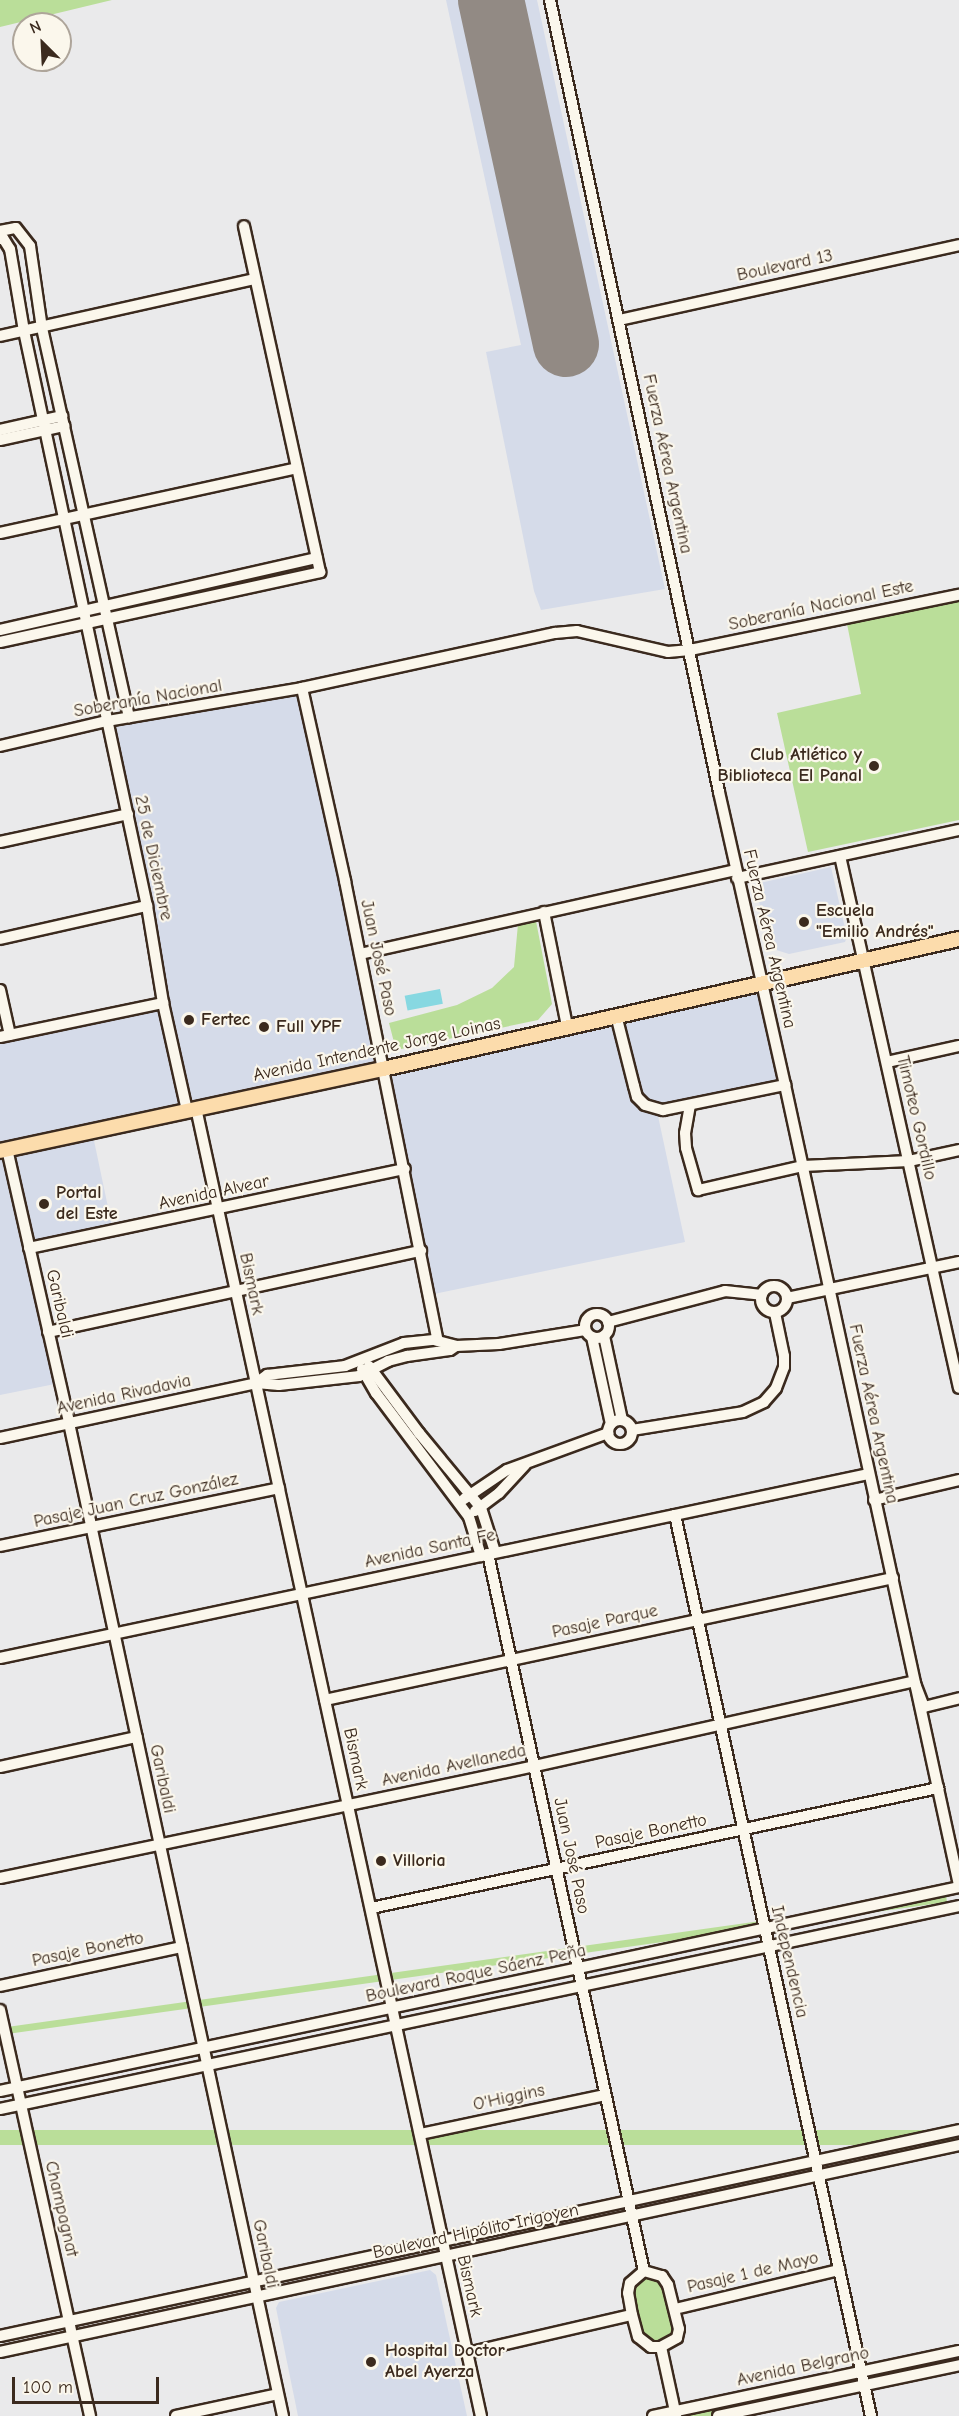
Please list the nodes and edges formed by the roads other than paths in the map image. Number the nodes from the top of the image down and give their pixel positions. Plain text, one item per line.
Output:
1 (550, 0) edge
2 (244, 226) dead end
3 (1, 236) edge
4 (959, 245) edge
5 (255, 279) junction
6 (619, 320) junction
7 (42, 328) junction
8 (24, 331) junction
9 (0, 336) edge
10 (63, 421) junction
11 (45, 425) junction
12 (0, 430) edge
13 (0, 440) edge
14 (297, 468) junction
15 (84, 515) junction
16 (66, 518) junction
17 (0, 534) edge
18 (317, 558) junction
19 (959, 595) edge
20 (104, 605) junction
21 (85, 611) junction
22 (107, 620) junction
23 (88, 623) junction
24 (0, 630) edge
25 (0, 642) edge
26 (690, 650) junction
27 (302, 688) junction
28 (129, 717) junction
29 (107, 721) junction
30 (0, 746) edge
31 (128, 814) junction
32 (959, 830) edge
33 (0, 842) edge
34 (840, 856) junction
35 (736, 874) junction
36 (147, 906) junction
37 (544, 912) junction
38 (0, 939) edge
39 (959, 939) edge
40 (360, 954) junction
41 (864, 960) junction
42 (761, 984) junction
43 (0, 990) edge
44 (164, 1003) junction
45 (616, 1016) junction
46 (567, 1026) junction
47 (5, 1036) edge
48 (959, 1046) edge
49 (887, 1062) junction
50 (383, 1069) junction
51 (785, 1085) junction
52 (690, 1105) junction
53 (192, 1109) junction
54 (3, 1150) edge
55 (959, 1150) edge
56 (909, 1161) junction
57 (802, 1166) junction
58 (405, 1169) junction
59 (218, 1209) junction
60 (29, 1248) junction
61 (421, 1251) junction
62 (959, 1262) edge
63 (933, 1268) junction
64 (830, 1289) junction
65 (236, 1292) junction
66 (762, 1295) junction
67 (787, 1298) junction
68 (774, 1312) junction
69 (608, 1322) junction
70 (48, 1332) junction
71 (588, 1334) junction
72 (604, 1336) junction
73 (438, 1341) junction
74 (456, 1346) junction
75 (361, 1360) junction
76 (957, 1371) edge
77 (368, 1372) junction
78 (256, 1383) junction
79 (959, 1388) edge
80 (622, 1420) junction
81 (69, 1423) junction
82 (609, 1428) junction
83 (632, 1430) junction
84 (0, 1438) edge
85 (525, 1465) junction
86 (868, 1474) junction
87 (959, 1480) edge
88 (279, 1488) junction
89 (470, 1494) junction
90 (874, 1500) junction
91 (459, 1502) junction
92 (481, 1508) junction
93 (675, 1515) junction
94 (468, 1516) junction
95 (91, 1527) junction
96 (0, 1546) edge
97 (488, 1554) junction
98 (893, 1578) junction
99 (302, 1593) junction
100 (697, 1619) junction
101 (114, 1632) junction
102 (0, 1658) edge
103 (511, 1660) junction
104 (914, 1681) junction
105 (959, 1698) edge
106 (325, 1700) junction
107 (720, 1723) junction
108 (136, 1737) junction
109 (535, 1766) junction
110 (0, 1767) edge
111 (938, 1788) junction
112 (348, 1805) junction
113 (742, 1829) junction
114 (160, 1845) junction
115 (557, 1869) junction
116 (0, 1878) edge
117 (959, 1886) edge
118 (959, 1906) edge
119 (371, 1908) junction
120 (765, 1929) junction
121 (769, 1946) junction
122 (182, 1947) junction
123 (579, 1969) junction
124 (582, 1985) junction
125 (0, 1986) edge
126 (393, 2008) junction
127 (0, 2010) edge
128 (397, 2024) junction
129 (204, 2047) junction
130 (207, 2065) junction
131 (17, 2088) junction
132 (0, 2091) edge
133 (605, 2095) junction
134 (21, 2105) junction
135 (0, 2109) edge
136 (959, 2130) edge
137 (420, 2134) junction
138 (959, 2145) edge
139 (816, 2161) junction
140 (819, 2176) junction
141 (628, 2201) junction
142 (631, 2215) junction
143 (442, 2241) junction
144 (445, 2255) junction
145 (839, 2270) junction
146 (644, 2271) junction
147 (254, 2280) junction
148 (257, 2296) junction
149 (675, 2309) junction
150 (633, 2315) junction
151 (70, 2321) junction
152 (0, 2336) edge
153 (73, 2336) junction
154 (661, 2347) junction
155 (959, 2351) edge
156 (0, 2352) edge
157 (467, 2353) junction
158 (959, 2365) edge
159 (862, 2372) junction
160 (865, 2385) junction
161 (279, 2394) junction
162 (676, 2414) edge
163 (90, 2416) edge
164 (176, 2416) edge
165 (283, 2416) edge
166 (481, 2416) edge
167 (653, 2416) edge
168 (718, 2416) edge
169 (871, 2416) edge

1 - 6 street, Fuerza Aérea Argentina
2 - 5 street
3 - 7 street
3 - 8 street, 25 de Diciembre
4 - 6 street, Boulevard 13
5 - 7 street
5 - 14 street
6 - 26 street, Fuerza Aérea Argentina
7 - 8 street
7 - 10 street
8 - 9 street
8 - 11 street, 25 de Diciembre
10 - 11 street
10 - 15 street
11 - 12 street
11 - 13 street
11 - 16 street, 25 de Diciembre
14 - 15 street
14 - 18 street
15 - 16 street
15 - 20 street
16 - 17 street
16 - 21 street, 25 de Diciembre
18 - 20 street
18 - 22 street
19 - 26 street, Soberanía Nacional Este
20 - 21 street
20 - 22 street
21 - 23 street, 25 de Diciembre
21 - 24 street
22 - 23 street
22 - 28 street
23 - 25 street
23 - 29 street, 25 de Diciembre
26 - 27 street, Soberanía Nacional Este
26 - 35 street, Fuerza Aérea Argentina
27 - 28 street, Soberanía Nacional
27 - 40 street, Juan José Paso
28 - 29 street, Soberanía Nacional
29 - 30 street, Soberanía Nacional
29 - 31 street, 25 de Diciembre
31 - 33 street
31 - 36 street, 25 de Diciembre
32 - 34 street
34 - 35 street
34 - 41 street, Timoteo Gordillo
35 - 37 street
35 - 42 street, Fuerza Aérea Argentina
36 - 38 street
36 - 44 street, 25 de Diciembre
37 - 40 street
37 - 46 street
39 - 41 main road, Avenida Intendente Jorge Loinas
40 - 50 street, Juan José Paso
41 - 42 main road, Avenida Intendente Jorge Loinas
41 - 49 street, Timoteo Gordillo
42 - 45 main road, Avenida Intendente Jorge Loinas
42 - 51 street, Fuerza Aérea Argentina
43 - 47 street
44 - 47 street
44 - 53 street, 25 de Diciembre
45 - 46 main road, Avenida Intendente Jorge Loinas
45 - 52 street
46 - 50 main road, Avenida Intendente Jorge Loinas
48 - 49 street
49 - 56 street, Timoteo Gordillo
50 - 53 main road, Avenida Intendente Jorge Loinas
50 - 58 street, Juan José Paso
51 - 52 street
51 - 57 street, Fuerza Aérea Argentina
52 - 57 street
53 - 54 main road, Avenida Intendente Jorge Loinas
53 - 59 street, Bismark
54 - 60 street, Garibaldi
55 - 56 street
56 - 57 street
56 - 63 street, Timoteo Gordillo
57 - 64 street, Fuerza Aérea Argentina
58 - 59 street, Avenida Alvear
58 - 61 street, Juan José Paso
59 - 60 street, Avenida Alvear
59 - 65 street, Bismark
60 - 70 street, Garibaldi
61 - 65 street
61 - 73 street, Juan José Paso
62 - 63 street, Avenida Rivadavia
63 - 64 street, Avenida Rivadavia
63 - 76 street, Timoteo Gordillo
64 - 67 street, Avenida Rivadavia
64 - 86 street, Fuerza Aérea Argentina
65 - 70 street
65 - 78 street, Bismark
66 - 67 street, Avenida Rivadavia
66 - 68 street
66 - 69 street, Avenida Rivadavia
67 - 68 street
68 - 83 street
69 - 71 street, Avenida Rivadavia
69 - 72 street
70 - 81 street, Garibaldi
71 - 72 street, Avenida Rivadavia
71 - 74 street, Avenida Rivadavia
71 - 82 street
72 - 80 street
73 - 74 street, Avenida Rivadavia
73 - 75 street, Avenida Rivadavia
74 - 77 street, Avenida Rivadavia
75 - 77 street, Juan José Paso
75 - 78 street, Avenida Rivadavia
76 - 79 street, Timoteo Gordillo
77 - 78 street, Avenida Rivadavia
77 - 89 street, Juan José Paso
77 - 91 street, Juan José Paso
78 - 81 street, Avenida Rivadavia
78 - 88 street, Bismark
80 - 82 street
80 - 83 street
81 - 84 street, Avenida Rivadavia
81 - 95 street, Garibaldi
82 - 83 street
82 - 85 street
85 - 89 street
85 - 92 street
86 - 90 street, Fuerza Aérea Argentina
86 - 93 street, Avenida Santa Fe
87 - 90 street
88 - 95 street, Pasaje Juan Cruz González
88 - 99 street, Bismark
89 - 91 street
89 - 92 street, Juan José Paso
90 - 98 street, Fuerza Aérea Argentina
91 - 94 street, Juan José Paso
92 - 94 street
92 - 97 street, Juan José Paso
93 - 97 street, Avenida Santa Fe
93 - 100 street, Independencia
94 - 97 street, Juan José Paso
95 - 96 street, Pasaje Juan Cruz González
95 - 101 street, Garibaldi
97 - 99 street, Avenida Santa Fe
97 - 103 street, Juan José Paso
98 - 100 street, Pasaje Parque
98 - 104 street, Fuerza Aérea Argentina
99 - 101 street, Avenida Santa Fe
99 - 106 street, Bismark
100 - 103 street, Pasaje Parque
100 - 107 street, Independencia
101 - 102 street, Avenida Santa Fe
101 - 108 street, Garibaldi
103 - 106 street, Pasaje Parque
103 - 109 street, Juan José Paso
104 - 105 street
104 - 107 street, Avenida Avellaneda
104 - 111 street, Fuerza Aérea Argentina
106 - 112 street, Bismark
107 - 109 street, Avenida Avellaneda
107 - 113 street, Independencia
108 - 110 street
108 - 114 street, Garibaldi
109 - 112 street, Avenida Avellaneda
109 - 115 street, Juan José Paso
111 - 113 street, Pasaje Bonetto
111 - 117 street, Fuerza Aérea Argentina
112 - 114 street, Avenida Avellaneda
112 - 119 street, Bismark
113 - 115 street, Pasaje Bonetto
113 - 120 street, Independencia
114 - 116 street, Avenida Avellaneda
114 - 122 street, Garibaldi
115 - 119 street, Pasaje Bonetto
115 - 123 street, Juan José Paso
117 - 120 street, Boulevard Roque Sáenz Peña
118 - 121 street, Boulevard Roque Sáenz Peña
119 - 126 street, Bismark
120 - 121 street, Independencia
120 - 123 street, Boulevard Roque Sáenz Peña
121 - 124 street, Boulevard Roque Sáenz Peña
121 - 139 street, Independencia
122 - 125 street, Pasaje Bonetto
122 - 129 street, Garibaldi
123 - 124 street, Juan José Paso
123 - 126 street, Boulevard Roque Sáenz Peña
124 - 128 street, Boulevard Roque Sáenz Peña
124 - 133 street, Juan José Paso
126 - 128 street, Bismark
126 - 129 street, Boulevard Roque Sáenz Peña
127 - 131 street, Champagnat
128 - 130 street, Boulevard Roque Sáenz Peña
128 - 137 street, Bismark
129 - 130 street, Garibaldi
129 - 131 street, Boulevard Roque Sáenz Peña
130 - 134 street, Boulevard Roque Sáenz Peña
130 - 147 street, Garibaldi
131 - 132 street, Boulevard Roque Sáenz Peña
131 - 134 street, Champagnat
133 - 137 street, O'Higgins
133 - 141 street, Juan José Paso
134 - 135 street, Boulevard Roque Sáenz Peña
134 - 151 street, Champagnat
136 - 139 street, Boulevard Hipólito Irigoyen
137 - 143 street, Bismark
138 - 140 street, Boulevard Hipólito Irigoyen
139 - 140 street, Independencia
139 - 141 street, Boulevard Hipólito Irigoyen
140 - 142 street, Boulevard Hipólito Irigoyen
140 - 145 street, Independencia
141 - 142 street, Juan José Paso
141 - 143 street, Boulevard Hipólito Irigoyen
142 - 144 street, Boulevard Hipólito Irigoyen
142 - 146 street, Juan José Paso
143 - 144 street, Bismark
143 - 147 street, Boulevard Hipólito Irigoyen
144 - 148 street, Boulevard Hipólito Irigoyen
144 - 157 street, Bismark
145 - 149 street, Pasaje 1 de Mayo
145 - 159 street, Independencia
146 - 149 street
146 - 150 street
147 - 148 street, Garibaldi
147 - 151 street, Boulevard Hipólito Irigoyen
148 - 153 street, Boulevard Hipólito Irigoyen
148 - 161 street, Garibaldi
149 - 154 street
150 - 154 street
150 - 157 street
151 - 152 street, Boulevard Hipólito Irigoyen
151 - 153 street, Champagnat
153 - 156 street, Boulevard Hipólito Irigoyen
153 - 163 street, Champagnat
154 - 162 street
155 - 159 street, Avenida Belgrano
157 - 166 street, Bismark
158 - 160 street, Avenida Belgrano
159 - 160 street, Independencia
159 - 162 street, Avenida Belgrano
160 - 168 street, Avenida Belgrano
160 - 169 street, Independencia
161 - 164 street
161 - 165 street, Garibaldi
162 - 167 street, Avenida Belgrano

